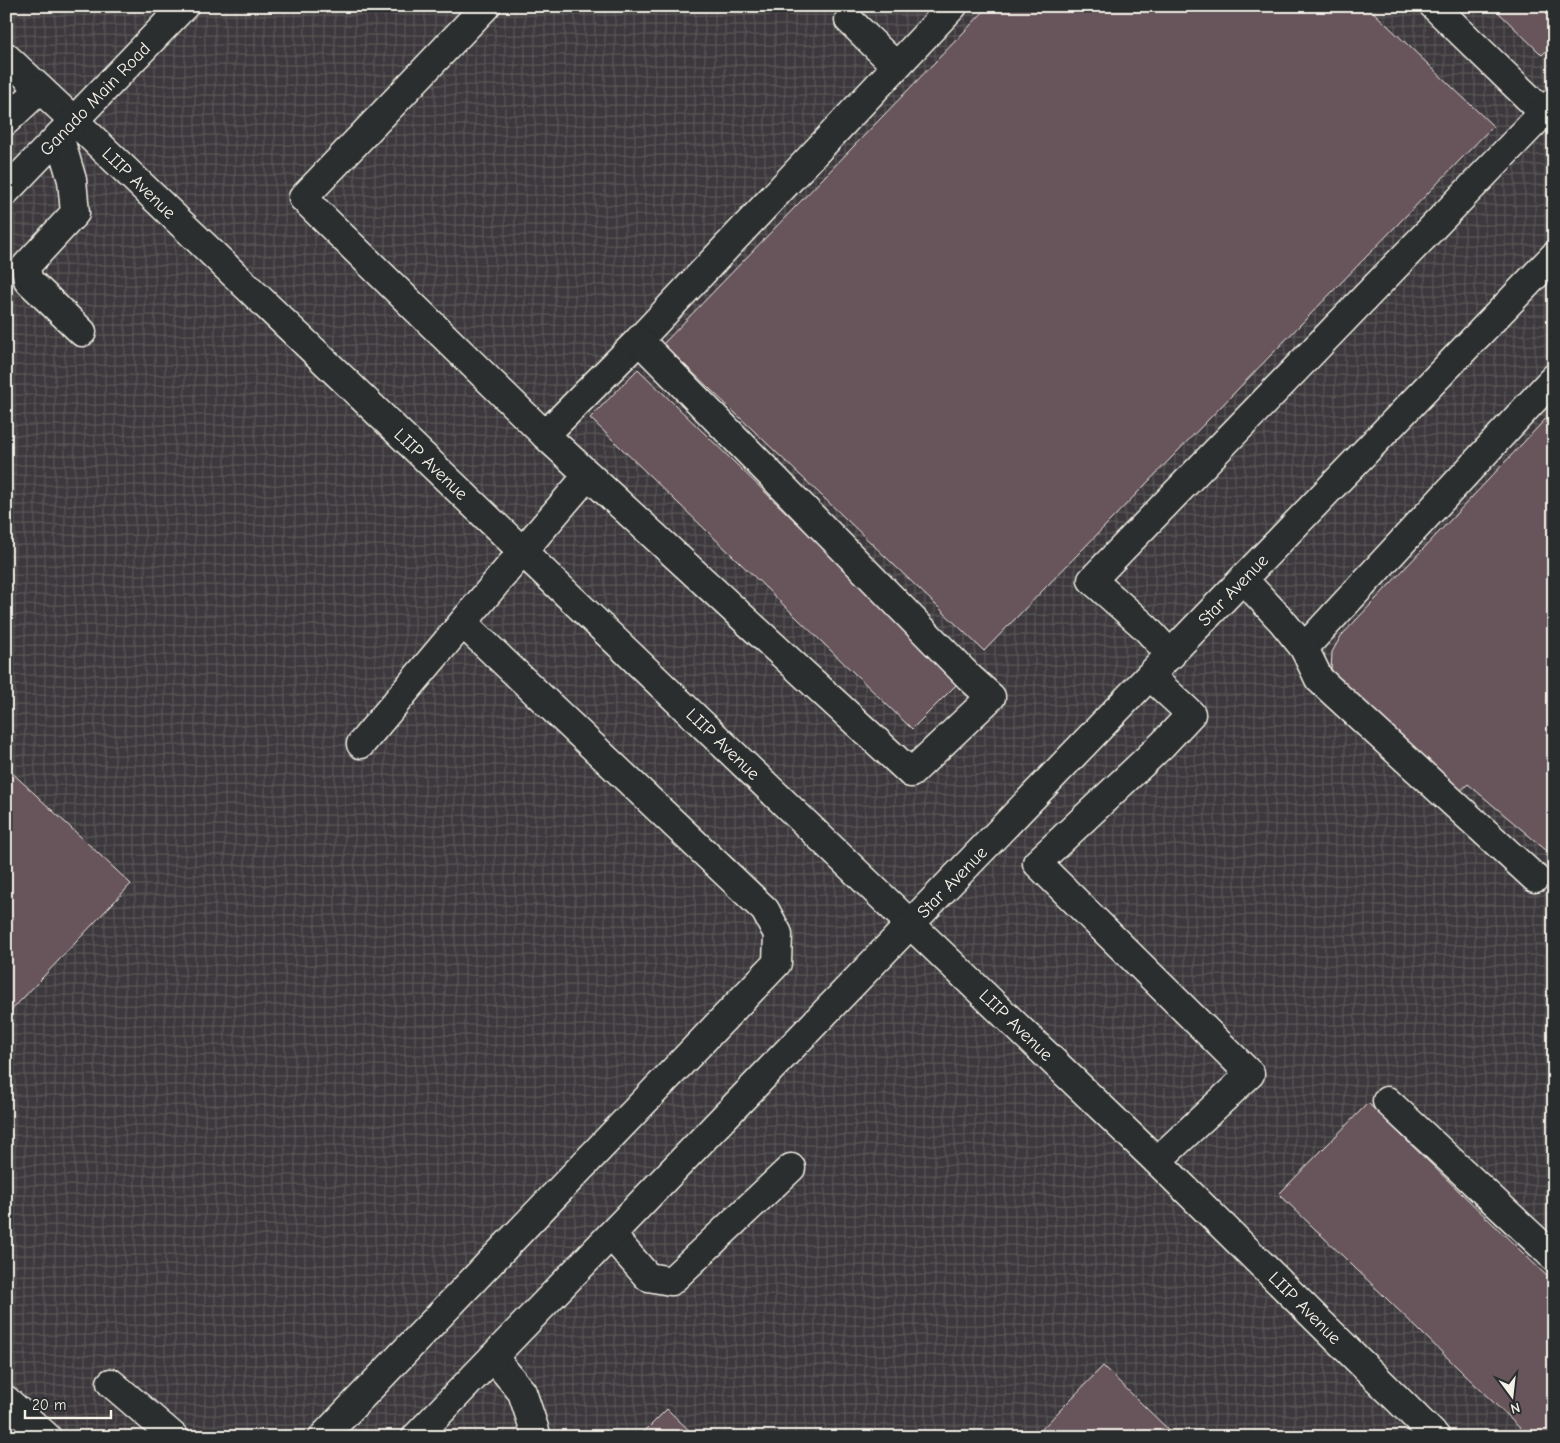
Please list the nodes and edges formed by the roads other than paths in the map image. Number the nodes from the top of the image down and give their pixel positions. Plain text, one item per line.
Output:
1 (184, 6) edge
2 (486, 6) edge
3 (953, 6) edge
4 (1434, 6) edge
5 (849, 20) dead end
6 (6, 57) edge
7 (896, 66) junction
8 (40, 89) junction
9 (1549, 108) edge
10 (6, 121) edge
11 (66, 128) junction
12 (6, 191) edge
13 (1554, 256) edge
14 (82, 332) dead end
15 (639, 340) junction
16 (1554, 378) edge
17 (545, 435) junction
18 (588, 475) junction
19 (522, 552) junction
20 (1243, 579) junction
21 (463, 623) junction
22 (1304, 648) junction
23 (1171, 654) junction
24 (1150, 676) junction
25 (362, 744) dead end
26 (1535, 878) dead end
27 (911, 924) junction
28 (1387, 1101) dead end
29 (1157, 1160) junction
30 (791, 1168) dead end
31 (611, 1235) junction
32 (1554, 1257) edge
33 (493, 1357) junction
34 (111, 1383) dead end
35 (6, 1400) edge
36 (47, 1437) edge
37 (174, 1437) edge
38 (323, 1437) edge
39 (416, 1437) edge
40 (537, 1437) edge
41 (1436, 1437) edge

1 - 11 street, Ganado Main Road
2 - 17 street
3 - 7 street
4 - 9 street
5 - 7 street
6 - 8 street, LIIP Avenue
7 - 15 street
8 - 10 street
8 - 11 street, LIIP Avenue
9 - 23 street
11 - 12 street, Ganado Main Road
11 - 14 street
11 - 19 street, LIIP Avenue
13 - 20 street, Star Avenue
15 - 17 street
15 - 18 street
16 - 22 street
17 - 18 street
18 - 19 street
19 - 21 street
19 - 27 street, LIIP Avenue
20 - 22 street
20 - 23 street, Star Avenue
21 - 25 street
21 - 38 street
22 - 26 street
23 - 24 street, Star Avenue
24 - 27 street, Star Avenue
24 - 29 street
27 - 29 street, LIIP Avenue
27 - 31 street, Star Avenue
28 - 32 street
29 - 41 street, LIIP Avenue
30 - 31 street
31 - 33 street, Star Avenue
33 - 39 street, Star Avenue
33 - 40 street
34 - 37 street
35 - 36 street

